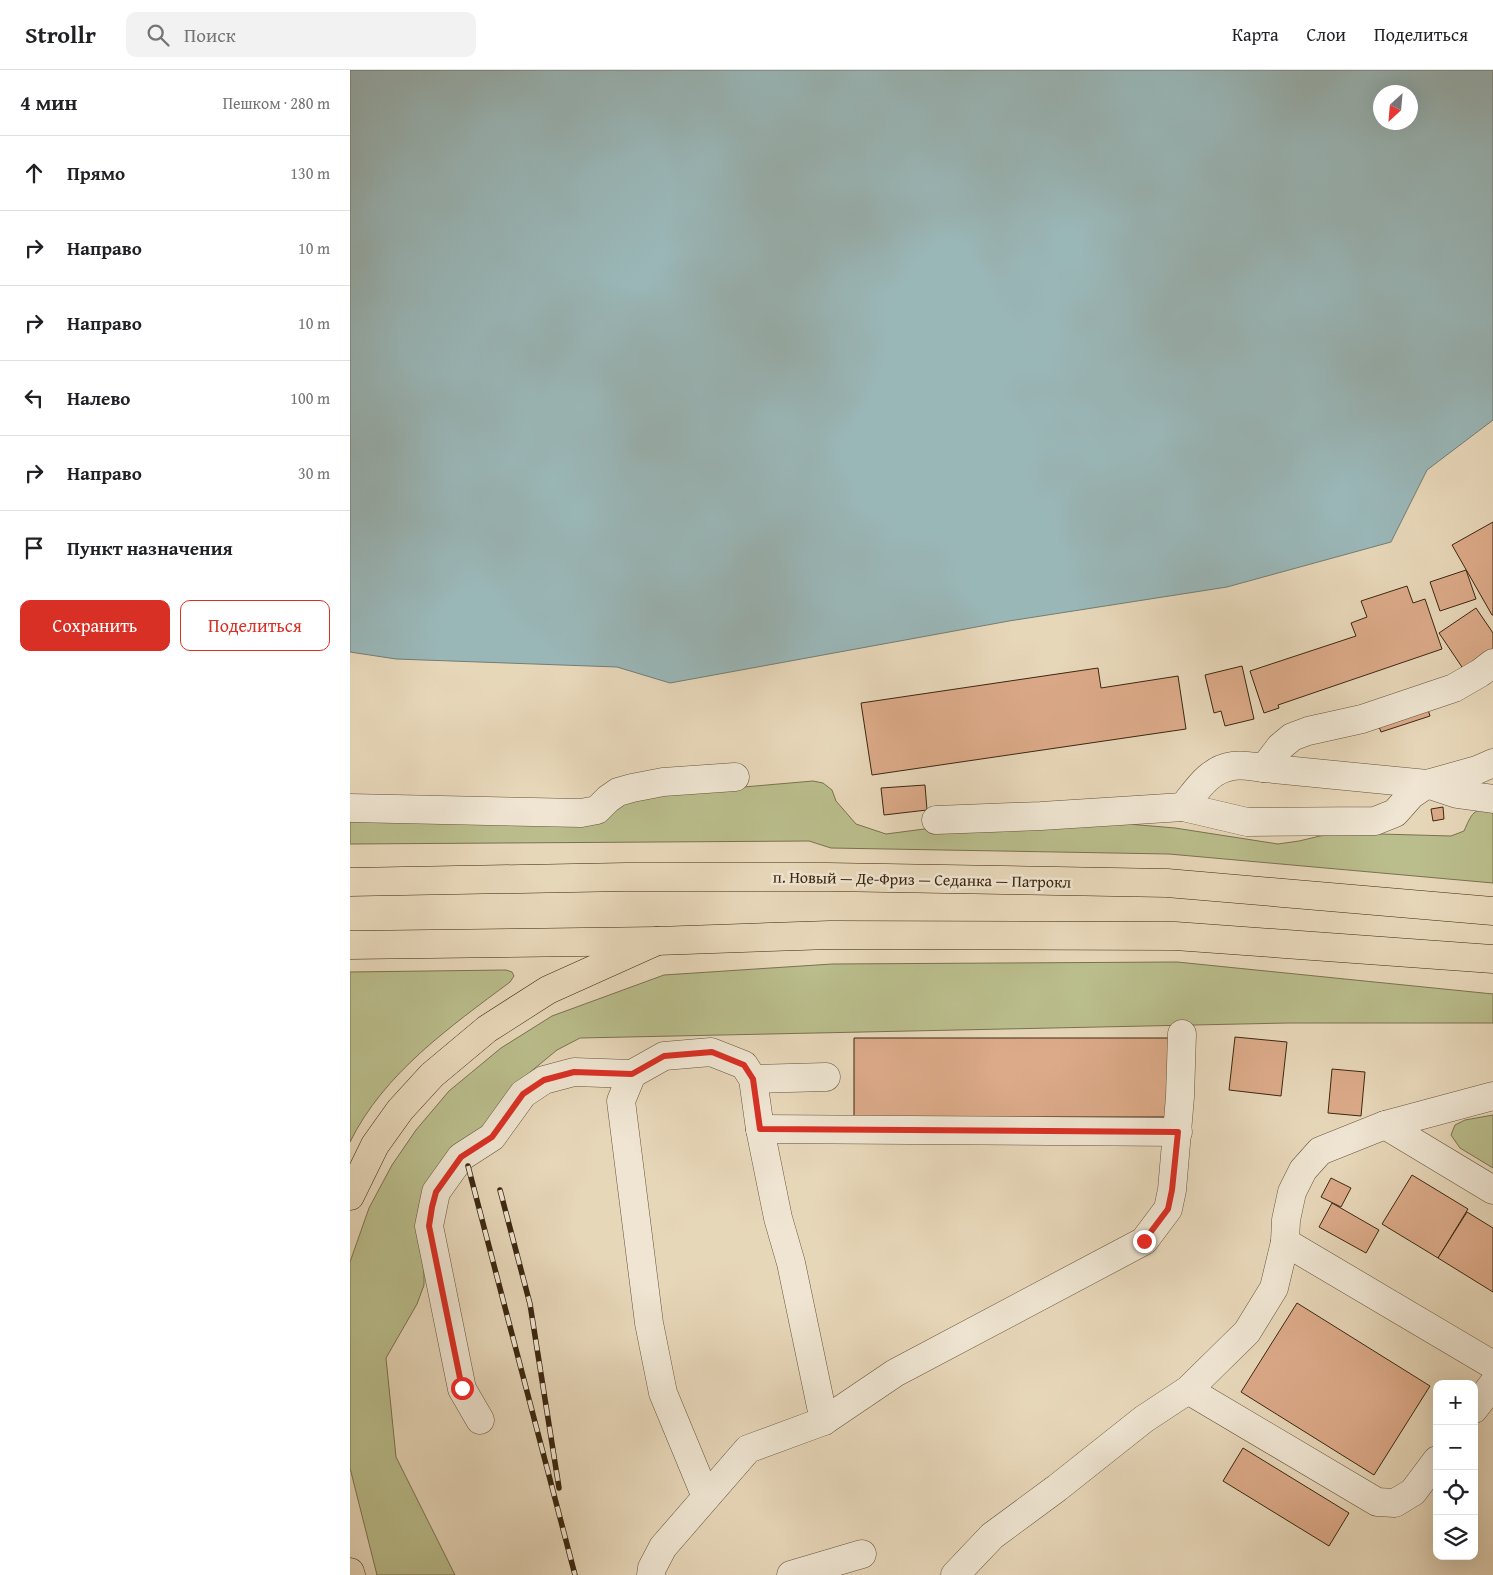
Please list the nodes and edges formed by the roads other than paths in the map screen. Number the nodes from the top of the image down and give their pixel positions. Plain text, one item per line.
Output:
1 (1493, 663) edge
2 (1493, 762) edge
3 (1264, 768) junction
4 (735, 777) dead end
5 (1427, 784) junction
6 (1493, 799) edge
7 (350, 808) edge
8 (1183, 808) junction
9 (936, 820) dead end
10 (350, 882) edge
11 (1493, 911) edge
12 (657, 940) junction
13 (350, 945) edge
14 (1493, 959) edge
15 (1182, 1034) dead end
16 (632, 1074) junction
17 (826, 1077) dead end
18 (753, 1079) junction
19 (1493, 1096) edge
20 (1385, 1125) junction
21 (760, 1129) junction
22 (1178, 1132) junction
23 (1493, 1190) edge
24 (350, 1196) edge
25 (1285, 1242) junction
26 (1493, 1365) edge
27 (1493, 1384) edge
28 (1188, 1390) junction
29 (1478, 1404) edge
30 (480, 1420) dead end
31 (824, 1421) junction
32 (1433, 1465) edge
33 (706, 1496) junction
34 (862, 1554) dead end
35 (651, 1575) edge
36 (791, 1575) edge
37 (956, 1575) edge

1 - 3 lane
2 - 5 lane
3 - 5 lane
3 - 8 lane
4 - 7 lane
5 - 6 lane
5 - 8 lane
8 - 9 lane
10 - 11 main road, п. Новый — Де-Фриз — Седанка — Патрокл
12 - 13 main road
12 - 14 main road
12 - 24 main road
15 - 22 lane
16 - 18 lane
16 - 30 lane
16 - 33 lane
17 - 18 lane
18 - 21 lane
19 - 20 lane
20 - 23 lane
20 - 25 lane
21 - 22 lane
21 - 31 lane
22 - 31 lane
25 - 26 lane
25 - 28 lane
27 - 29 lane
28 - 32 lane
28 - 37 lane
31 - 33 lane
33 - 35 lane
34 - 36 lane

